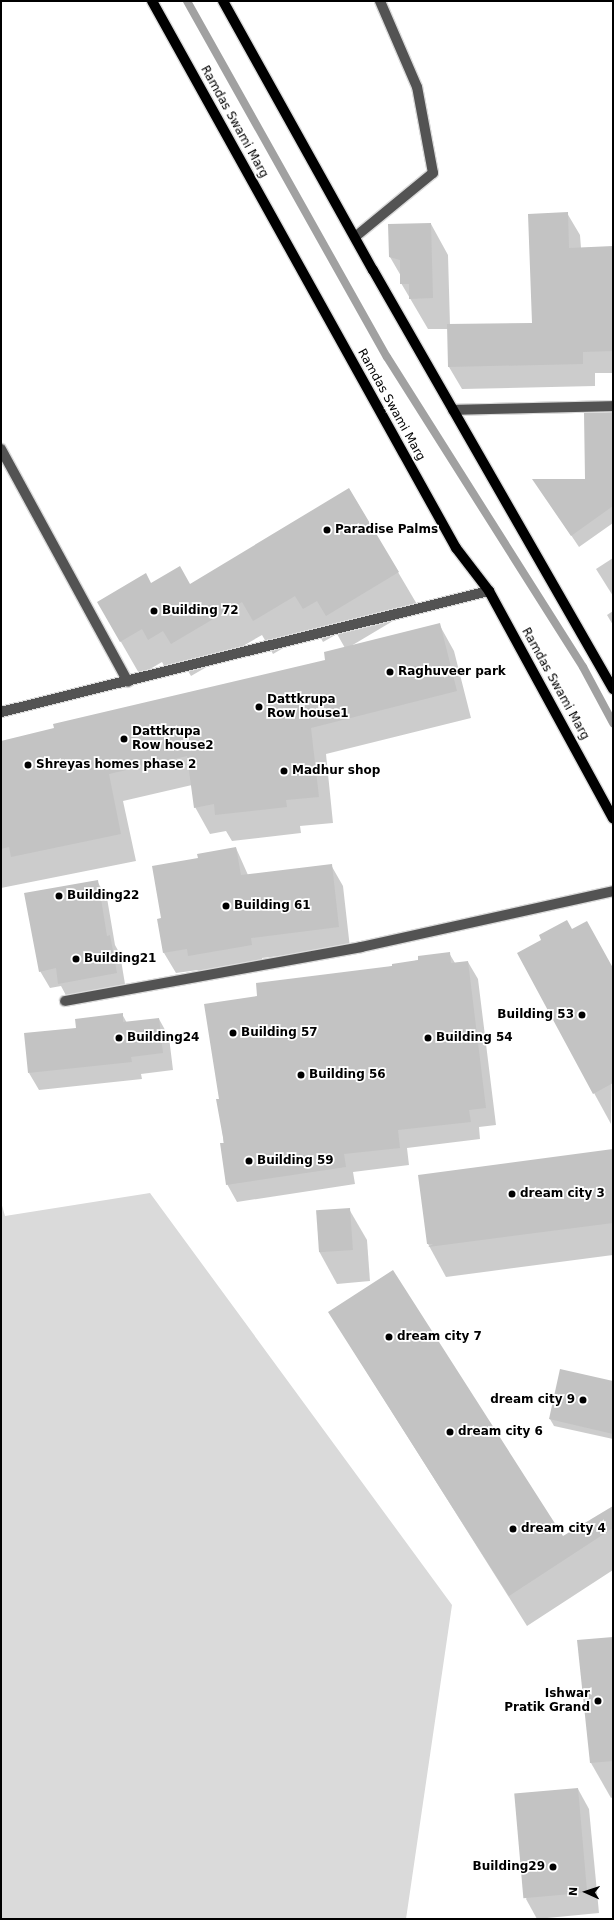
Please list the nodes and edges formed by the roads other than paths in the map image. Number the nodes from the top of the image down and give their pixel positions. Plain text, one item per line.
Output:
1 (152, 1) edge
2 (222, 1) edge
3 (380, 1) edge
4 (355, 237) junction
5 (613, 406) edge
6 (453, 410) junction
7 (1, 449) edge
8 (489, 591) junction
9 (128, 682) junction
10 (613, 689) edge
11 (1, 712) edge
12 (613, 818) edge
13 (613, 890) edge
14 (65, 1001) dead end

1 - 8 main road, Ramdas Swami Marg
2 - 4 main road
3 - 4 street
4 - 6 main road
5 - 6 street
6 - 10 main road
7 - 9 street
8 - 9 street
8 - 12 main road, Ramdas Swami Marg
9 - 11 street
13 - 14 street

